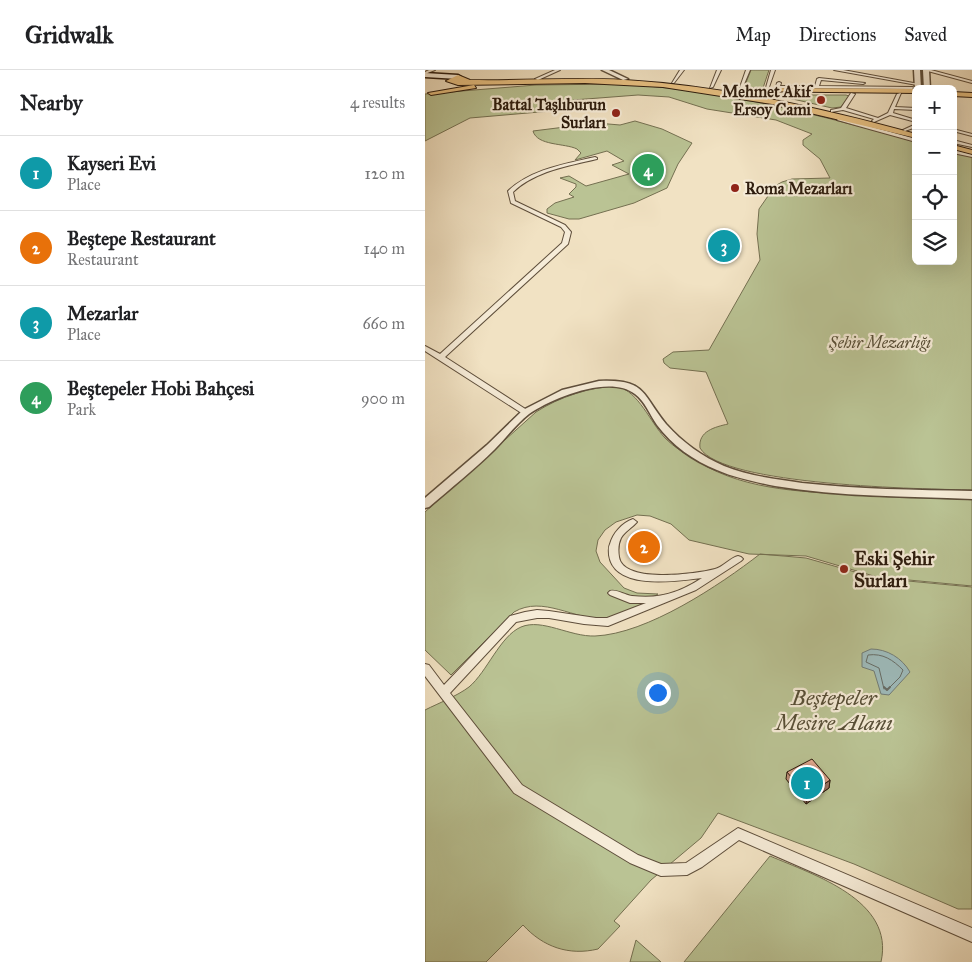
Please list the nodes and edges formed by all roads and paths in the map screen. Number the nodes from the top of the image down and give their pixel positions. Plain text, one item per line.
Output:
1 (433, 70) edge
2 (558, 70) edge
3 (605, 70) edge
4 (682, 70) edge
5 (719, 70) edge
6 (748, 70) edge
7 (773, 70) edge
8 (836, 70) edge
9 (917, 70) edge
10 (926, 70) edge
11 (425, 74) edge
12 (864, 75) junction
13 (625, 78) junction
14 (537, 79) junction
15 (425, 80) edge
16 (461, 80) junction
17 (879, 80) junction
18 (449, 81) junction
19 (673, 82) junction
20 (863, 82) junction
21 (972, 82) edge
22 (779, 83) dead end
23 (518, 84) junction
24 (916, 85) edge
25 (927, 85) edge
26 (912, 86) edge
27 (711, 87) junction
28 (816, 88) junction
29 (879, 88) junction
30 (741, 89) junction
31 (912, 89) edge
32 (912, 89) edge
33 (863, 90) junction
34 (912, 90) edge
35 (427, 92) edge
36 (798, 93) junction
37 (957, 93) edge
38 (972, 93) edge
39 (853, 94) junction
40 (899, 94) junction
41 (764, 96) junction
42 (753, 98) joint
43 (785, 103) junction
44 (893, 108) junction
45 (843, 109) junction
46 (912, 110) edge
47 (833, 111) junction
48 (890, 114) junction
49 (912, 119) edge
50 (875, 120) junction
51 (912, 127) edge
52 (906, 129) junction
53 (912, 131) edge
54 (957, 131) edge
55 (912, 132) edge
56 (972, 136) edge
57 (912, 140) edge
58 (963, 143) junction
59 (957, 144) edge
60 (957, 145) edge
61 (972, 149) edge
62 (957, 152) edge
63 (972, 156) edge
64 (595, 158) dead end
65 (425, 348) edge
66 (441, 357) junction
67 (526, 412) junction
68 (972, 495) edge
69 (425, 504) edge
70 (633, 522) dead end
71 (738, 559) dead end
72 (720, 571) junction
73 (613, 593) dead end
74 (668, 599) junction
75 (425, 668) edge
76 (444, 693) junction
77 (972, 935) edge

1 - 11 street
2 - 14 street
3 - 13 street
4 - 19 street
5 - 27 street
6 - 30 street
7 - 41 street
8 - 12 street
9 - 24 street
10 - 21 street
10 - 25 street
11 - 16 main road
12 - 17 street
12 - 20 street
13 - 14 main road
13 - 19 main road
14 - 16 main road
15 - 18 main road
16 - 18 main road
16 - 23 main road
16 - 35 main road
17 - 26 street
17 - 29 street
18 - 35 main road
19 - 27 main road
20 - 28 street
20 - 33 street
22 - 28 street
23 - 35 main road
23 - 42 main road
27 - 30 main road
27 - 41 main road
28 - 33 street
29 - 31 street
29 - 33 street
30 - 41 main road
32 - 33 main road
33 - 41 main road
34 - 40 main road
36 - 39 main road
36 - 41 main road
36 - 43 main road
37 - 38 main road
39 - 40 main road
39 - 45 street
40 - 44 street
41 - 42 main road
41 - 43 main road
43 - 47 main road
43 - 55 main road
43 - 57 street
44 - 46 street
44 - 48 street
45 - 47 street
45 - 50 street
47 - 50 main road
48 - 49 street
48 - 50 street
50 - 52 main road
51 - 52 street
52 - 53 main road
54 - 56 street
56 - 58 street
58 - 59 street
58 - 61 street
60 - 61 main road
62 - 63 street
64 - 66 street
65 - 66 street
66 - 67 street
67 - 68 street
67 - 69 street
70 - 72 street
71 - 72 street
72 - 74 street
73 - 74 street
74 - 76 street
75 - 76 street
76 - 77 street

